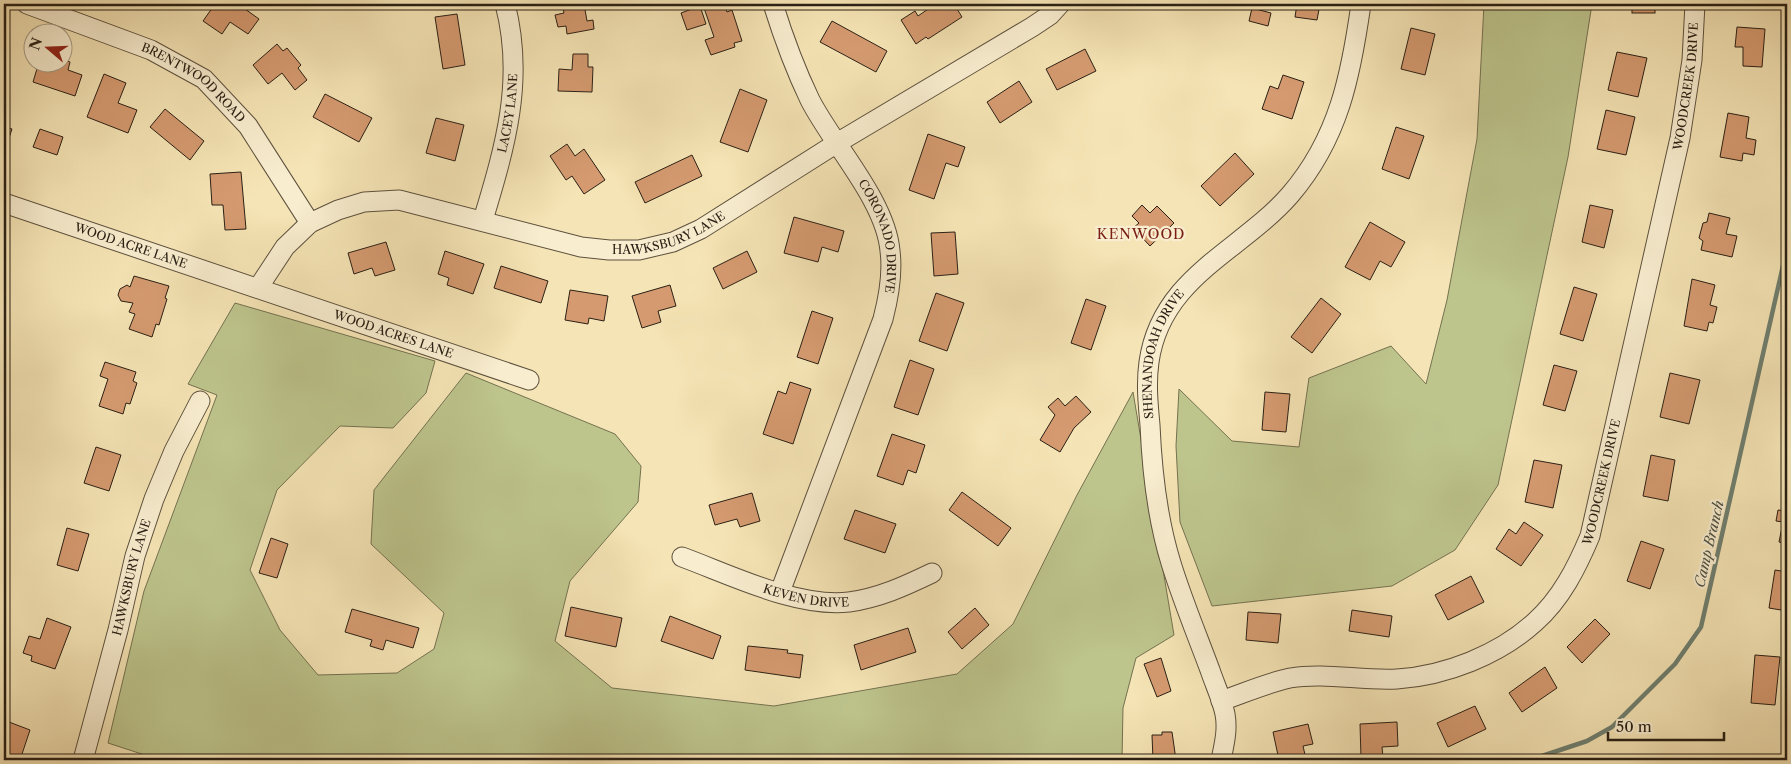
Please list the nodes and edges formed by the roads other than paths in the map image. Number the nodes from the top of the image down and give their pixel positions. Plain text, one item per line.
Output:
1 (27, 4) edge
2 (505, 4) edge
3 (773, 4) edge
4 (1060, 4) edge
5 (1361, 4) edge
6 (1695, 4) edge
7 (837, 143) junction
8 (4, 203) edge
9 (483, 220) junction
10 (310, 223) junction
11 (258, 288) junction
12 (528, 380) dead end
13 (200, 401) dead end
14 (682, 557) dead end
15 (932, 572) dead end
16 (780, 592) junction
17 (1221, 701) junction
18 (83, 760) edge
19 (1221, 760) edge

1 - 10 street, BRENTWOOD ROAD
2 - 9 street, LACEY LANE
3 - 7 street, CORONADO DRIVE
4 - 7 street, HAWKSBURY LANE
5 - 17 street, SHENANDOAH DRIVE
6 - 17 street, WOODCREEK DRIVE
7 - 9 street, HAWKSBURY LANE
7 - 16 street, CORONADO DRIVE
8 - 11 street, WOOD ACRE LANE
9 - 10 street, HAWKSBURY LANE
10 - 11 street, HAWKSBURY LANE
11 - 12 street, WOOD ACRES LANE
13 - 18 street, HAWKSBURY LANE
14 - 16 street, KEVEN DRIVE
15 - 16 street, KEVEN DRIVE
17 - 19 street, SHENANDOAH DRIVE

